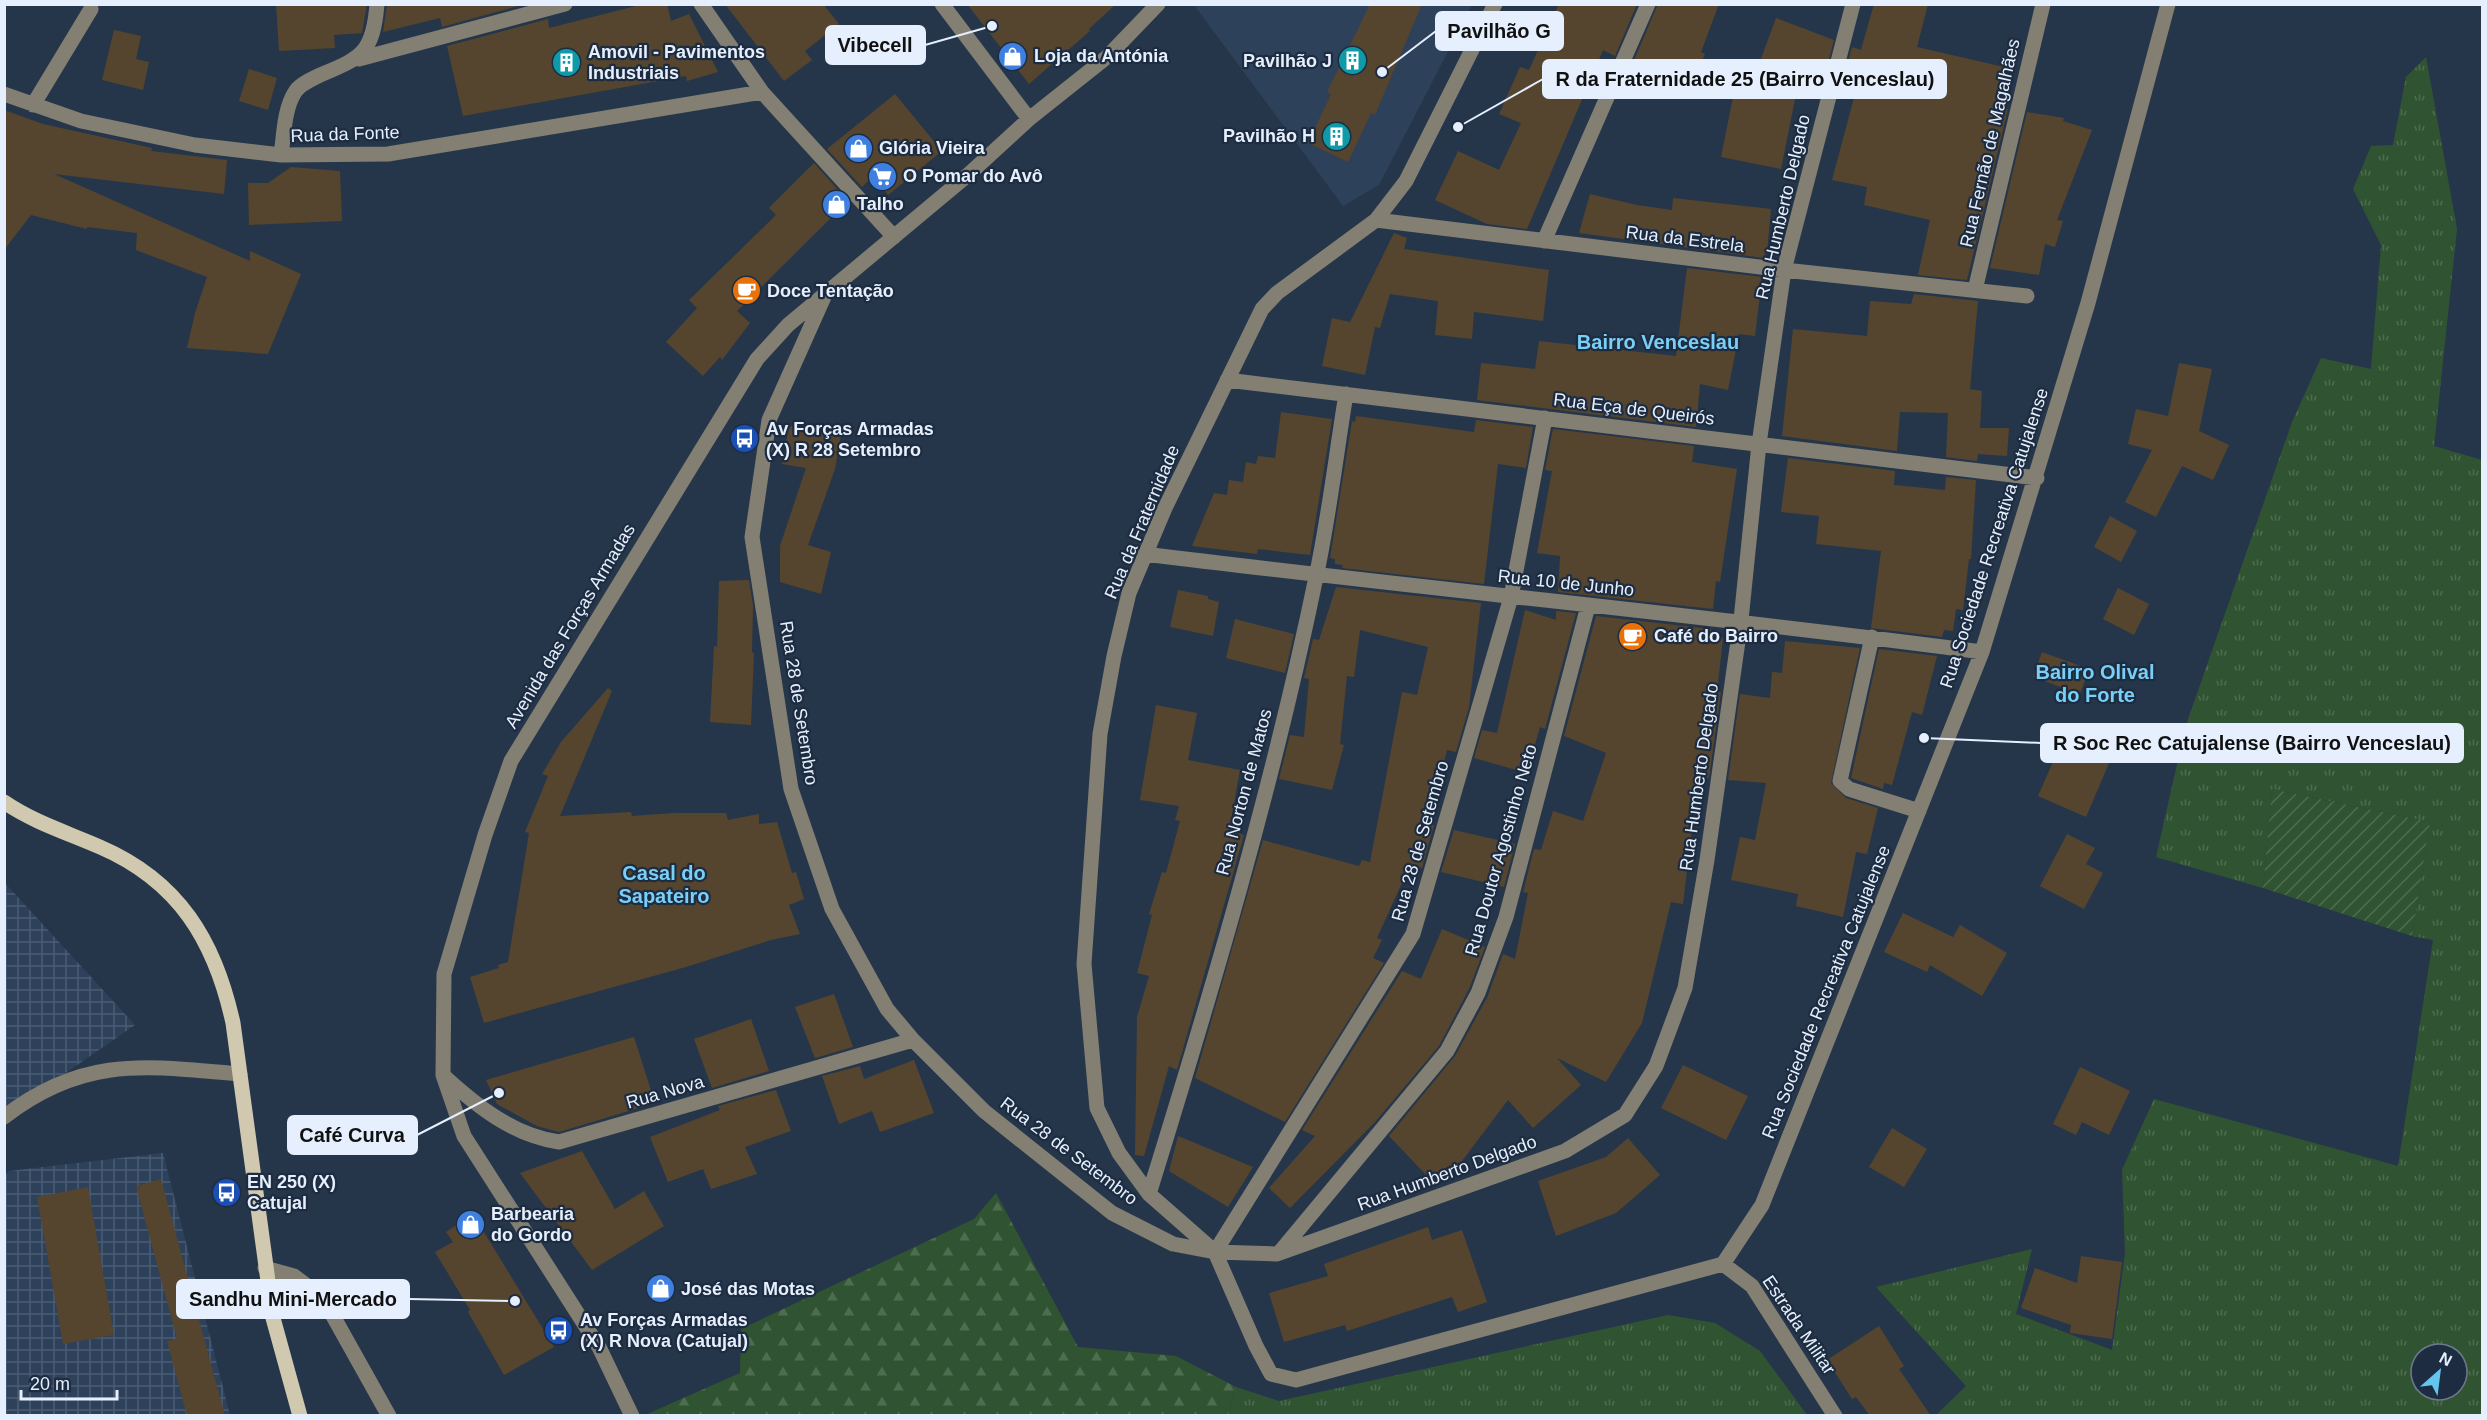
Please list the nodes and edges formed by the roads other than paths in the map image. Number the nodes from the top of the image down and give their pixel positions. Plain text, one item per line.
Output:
1 (377, 4) edge
2 (565, 4) edge
3 (701, 4) edge
4 (942, 4) edge
5 (1158, 4) edge
6 (1495, 4) edge
7 (1648, 4) edge
8 (1853, 4) edge
9 (2043, 4) edge
10 (2168, 4) edge
11 (91, 9) dead end
12 (358, 58) junction
13 (762, 92) junction
14 (4, 94) edge
15 (33, 105) junction
16 (1029, 119) junction
17 (281, 156) junction
18 (1376, 220) junction
19 (894, 237) junction
20 (1544, 241) junction
21 (1784, 270) junction
22 (1975, 290) junction
23 (2027, 296) dead end
24 (824, 297) junction
25 (1227, 380) junction
26 (1346, 394) junction
27 (1545, 418) junction
28 (1759, 444) junction
29 (2037, 478) junction
30 (1145, 554) junction
31 (1317, 576) junction
32 (1511, 597) junction
33 (1588, 606) junction
34 (1741, 620) junction
35 (1872, 637) junction
36 (1982, 652) junction
37 (4, 802) edge
38 (1919, 811) junction
39 (913, 1040) junction
40 (240, 1074) junction
41 (443, 1075) junction
42 (4, 1117) edge
43 (1149, 1194) junction
44 (1215, 1252) junction
45 (1277, 1254) junction
46 (1724, 1264) junction
47 (265, 1268) junction
48 (300, 1416) edge
49 (389, 1416) edge
50 (632, 1416) edge
51 (1836, 1416) edge

1 - 12 street
2 - 12 street
3 - 13 street
4 - 16 street
5 - 16 street, Avenida das Forças Armadas
6 - 18 street, Rua da Fraternidade
7 - 20 street
8 - 21 street, Rua Humberto Delgado
9 - 22 street, Rua Fernão de Magalhães
10 - 29 street, Rua Sociedade Recreativa Catujalense
11 - 15 street
12 - 17 street
13 - 17 street, Rua da Fonte
13 - 19 street
14 - 15 street, Rua da Fonte
15 - 17 street, Rua da Fonte
16 - 19 street, Avenida das Forças Armadas
18 - 20 street, Rua da Estrela
18 - 25 street, Rua da Fraternidade
19 - 24 street, Avenida das Forças Armadas
20 - 21 street, Rua da Estrela
21 - 22 street, Rua da Estrela
21 - 28 street, Rua Humberto Delgado
22 - 23 street, Rua da Estrela
24 - 39 street, Rua 28 de Setembro
24 - 41 street, Avenida das Forças Armadas
25 - 26 street, Rua Eça de Queirós
25 - 30 street, Rua da Fraternidade
26 - 27 street, Rua Eça de Queirós
26 - 31 street, Rua Norton de Matos
27 - 28 street, Rua Eça de Queirós
27 - 32 street, Rua 28 de Setembro
28 - 29 street, Rua Eça de Queirós
28 - 34 street, Rua Humberto Delgado
29 - 36 street, Rua Sociedade Recreativa Catujalense
30 - 31 street, Rua 10 de Junho
30 - 43 street, Rua da Fraternidade
31 - 32 street, Rua 10 de Junho
31 - 43 street, Rua Norton de Matos
32 - 33 street, Rua 10 de Junho
32 - 44 street, Rua 28 de Setembro
33 - 34 street, Rua 10 de Junho
33 - 45 street, Rua Doutor Agostinho Neto
34 - 35 street, Rua 10 de Junho
34 - 45 street, Rua Humberto Delgado
35 - 36 street, Rua 10 de Junho
35 - 38 street
36 - 38 street, Rua Sociedade Recreativa Catujalense
37 - 40 main road
38 - 46 street, Rua Sociedade Recreativa Catujalense
39 - 41 street, Rua Nova
39 - 44 street, Rua 28 de Setembro
40 - 42 street
40 - 47 main road
41 - 50 street, Avenida das Forças Armadas
43 - 44 street, Rua da Fraternidade
44 - 45 street, Rua Humberto Delgado
44 - 46 street
46 - 51 street, Estrada Militar
47 - 48 main road
47 - 49 street

